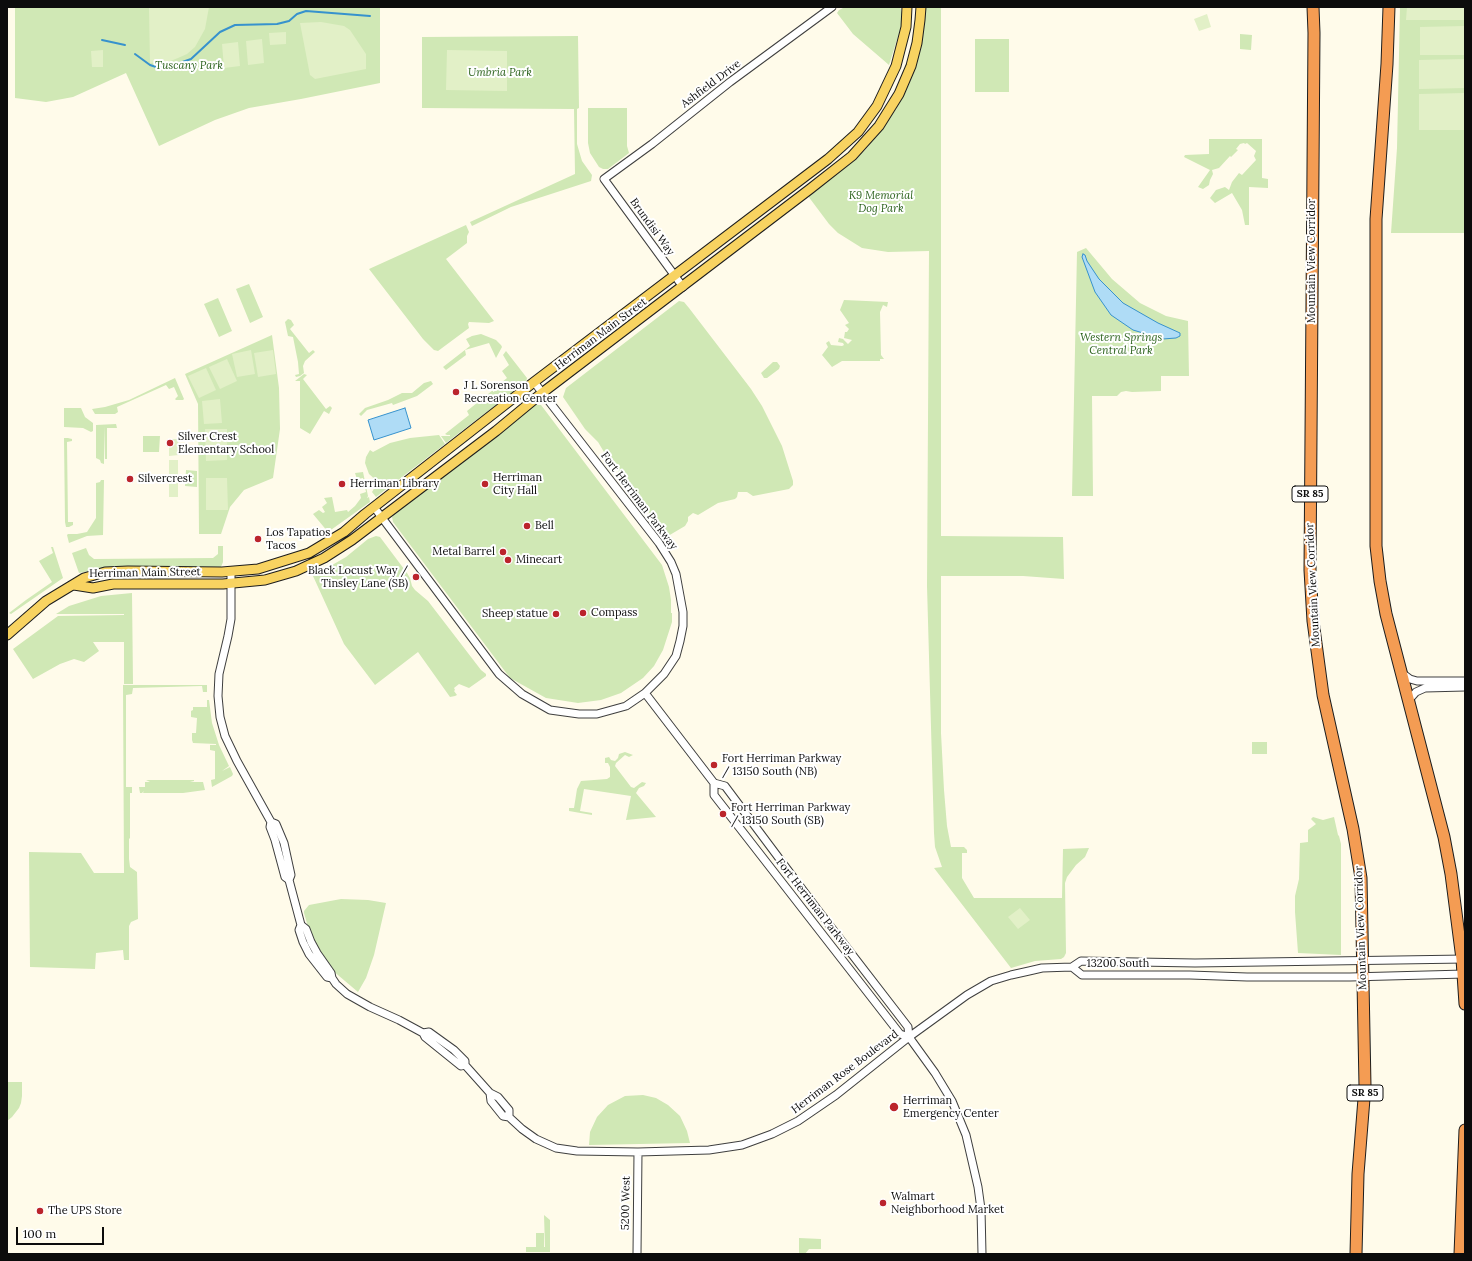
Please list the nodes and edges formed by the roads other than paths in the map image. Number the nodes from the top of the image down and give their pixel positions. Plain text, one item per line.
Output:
1 (832, 7) edge
2 (907, 7) edge
3 (921, 7) edge
4 (1313, 7) edge
5 (1389, 7) edge
6 (604, 179) joint
7 (674, 276) junction
8 (683, 287) junction
9 (534, 382) junction
10 (542, 393) junction
11 (374, 507) junction
12 (382, 517) junction
13 (231, 572) junction
14 (231, 583) junction
15 (74, 585) junction
16 (7, 635) edge
17 (1399, 670) junction
18 (1465, 681) edge
19 (1465, 687) edge
20 (645, 693) junction
21 (1408, 701) junction
22 (714, 783) junction
23 (1463, 959) edge
24 (1363, 961) junction
25 (1147, 962) junction
26 (1071, 967) junction
27 (1464, 974) edge
28 (1147, 975) junction
29 (1363, 976) junction
30 (1465, 1004) edge
31 (909, 1037) junction
32 (1465, 1130) edge
33 (638, 1152) junction
34 (982, 1253) edge
35 (637, 1254) edge
36 (1356, 1254) edge
37 (1460, 1254) edge

1 - 6 street, Ashfield Drive
2 - 7 main road, Herriman Main Street
3 - 8 main road, Herriman Main Street
4 - 24 highway, Mountain View Corridor / SR 85
5 - 17 highway
6 - 7 street, Brundisi Way
7 - 8 street, Brundisi Way
7 - 9 main road, Herriman Main Street
8 - 10 main road, Herriman Main Street
9 - 10 street, Fort Herriman Parkway
9 - 11 main road, Herriman Main Street
10 - 12 main road, Herriman Main Street
10 - 20 street, Fort Herriman Parkway
11 - 12 street
11 - 13 main road, Herriman Main Street
12 - 14 main road, Herriman Main Street
12 - 20 street
13 - 14 street, Herriman Rose Boulevard
13 - 15 main road, Herriman Main Street
14 - 15 main road, Herriman Main Street
14 - 33 street, Herriman Rose Boulevard
15 - 16 main road
17 - 18 street
17 - 21 highway
19 - 21 street
20 - 22 street, Fort Herriman Parkway
21 - 23 highway
22 - 31 street, Fort Herriman Parkway
22 - 31 street, Fort Herriman Parkway
23 - 24 street, 13200 South
23 - 27 highway
24 - 25 street, 13200 South
24 - 29 highway, Mountain View Corridor / SR 85
25 - 26 street, 13200 South
25 - 28 street
26 - 28 street, 13200 South
26 - 31 street, Herriman Rose Boulevard
27 - 29 street, 13200 South
27 - 30 highway
28 - 29 street, 13200 South
29 - 36 highway, Mountain View Corridor / SR 85
31 - 33 street, Herriman Rose Boulevard
31 - 34 street, Fort Herriman Parkway
32 - 37 highway
33 - 35 street, 5200 West

